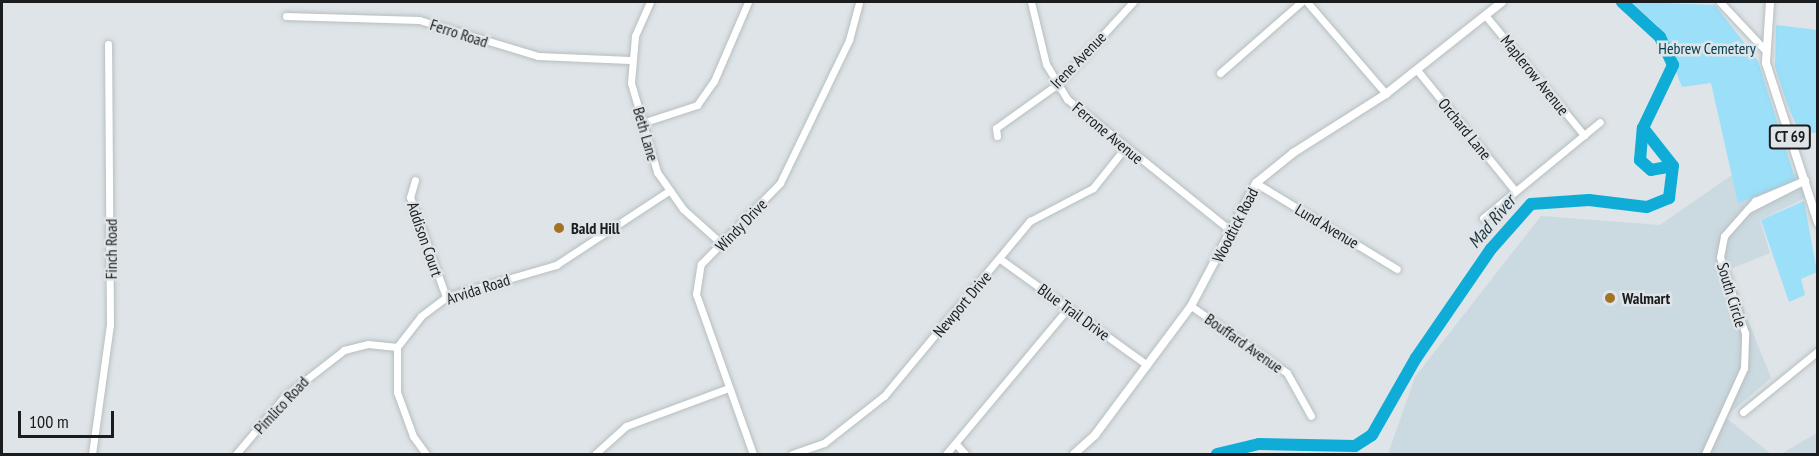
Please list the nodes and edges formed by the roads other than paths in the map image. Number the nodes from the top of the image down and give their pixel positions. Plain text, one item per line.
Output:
1 (650, 2) edge
2 (748, 2) edge
3 (859, 2) edge
4 (1031, 2) edge
5 (1133, 2) edge
6 (1301, 2) edge
7 (1307, 2) edge
8 (1502, 2) edge
9 (1720, 2) edge
10 (1770, 2) edge
11 (1485, 15) junction
12 (286, 16) dead end
13 (108, 44) dead end
14 (1765, 50) junction
15 (630, 60) junction
16 (1418, 70) junction
17 (1220, 73) dead end
18 (1058, 84) junction
19 (1386, 94) junction
20 (1600, 122) dead end
21 (642, 123) junction
22 (1584, 135) junction
23 (997, 136) dead end
24 (1125, 149) junction
25 (415, 180) dead end
26 (1805, 180) junction
27 (1256, 183) junction
28 (1513, 188) junction
29 (670, 190) junction
30 (1483, 218) dead end
31 (1818, 223) edge
32 (1231, 231) junction
33 (723, 245) junction
34 (1000, 259) junction
35 (1397, 269) dead end
36 (446, 297) junction
37 (1191, 306) junction
38 (1068, 308) junction
39 (397, 347) junction
40 (1818, 351) edge
41 (1147, 365) junction
42 (729, 388) junction
43 (1743, 412) dead end
44 (1311, 416) dead end
45 (957, 445) junction
46 (92, 454) edge
47 (237, 454) edge
48 (426, 454) edge
49 (595, 454) edge
50 (753, 454) edge
51 (792, 454) edge
52 (946, 454) edge
53 (965, 454) edge
54 (1074, 454) edge
55 (1706, 454) edge

1 - 15 street, Beth Lane
2 - 21 street
3 - 33 street, Windy Drive
4 - 18 street, Ferrone Avenue
5 - 18 street, Irene Avenue
6 - 17 street
7 - 19 street
8 - 11 main road, Woodtick Road
9 - 14 street
10 - 14 main road, CT 69
11 - 16 main road, Woodtick Road
11 - 22 street, Maplerow Avenue
12 - 15 street, Ferro Road
13 - 46 street, Finch Road
14 - 26 main road, CT 69
15 - 21 street, Beth Lane
16 - 19 main road, Woodtick Road
16 - 28 street, Orchard Lane
18 - 23 street, Irene Avenue
18 - 24 street, Ferrone Avenue
19 - 27 main road, Woodtick Road
20 - 22 street
21 - 29 street, Beth Lane
22 - 28 street
24 - 32 street, Ferrone Avenue
24 - 34 street, Newport Drive
25 - 36 street, Addison Court
26 - 31 main road, CT 69
26 - 55 street, South Circle
27 - 32 main road, Woodtick Road
27 - 35 street, Lund Avenue
28 - 30 street
29 - 33 street, Beth Lane
29 - 36 street, Arvida Road
32 - 37 main road, Woodtick Road
33 - 42 street, Windy Drive
34 - 38 street, Blue Trail Drive
34 - 51 street, Newport Drive
36 - 39 street, Arvida Road
37 - 41 main road, Woodtick Road
37 - 44 street, Bouffard Avenue
38 - 41 street, Blue Trail Drive
38 - 45 street
39 - 47 street, Pimlico Road
39 - 48 street
40 - 43 street
41 - 54 main road, Woodtick Road
42 - 49 street
42 - 50 street, Windy Drive
45 - 52 street
45 - 53 street

